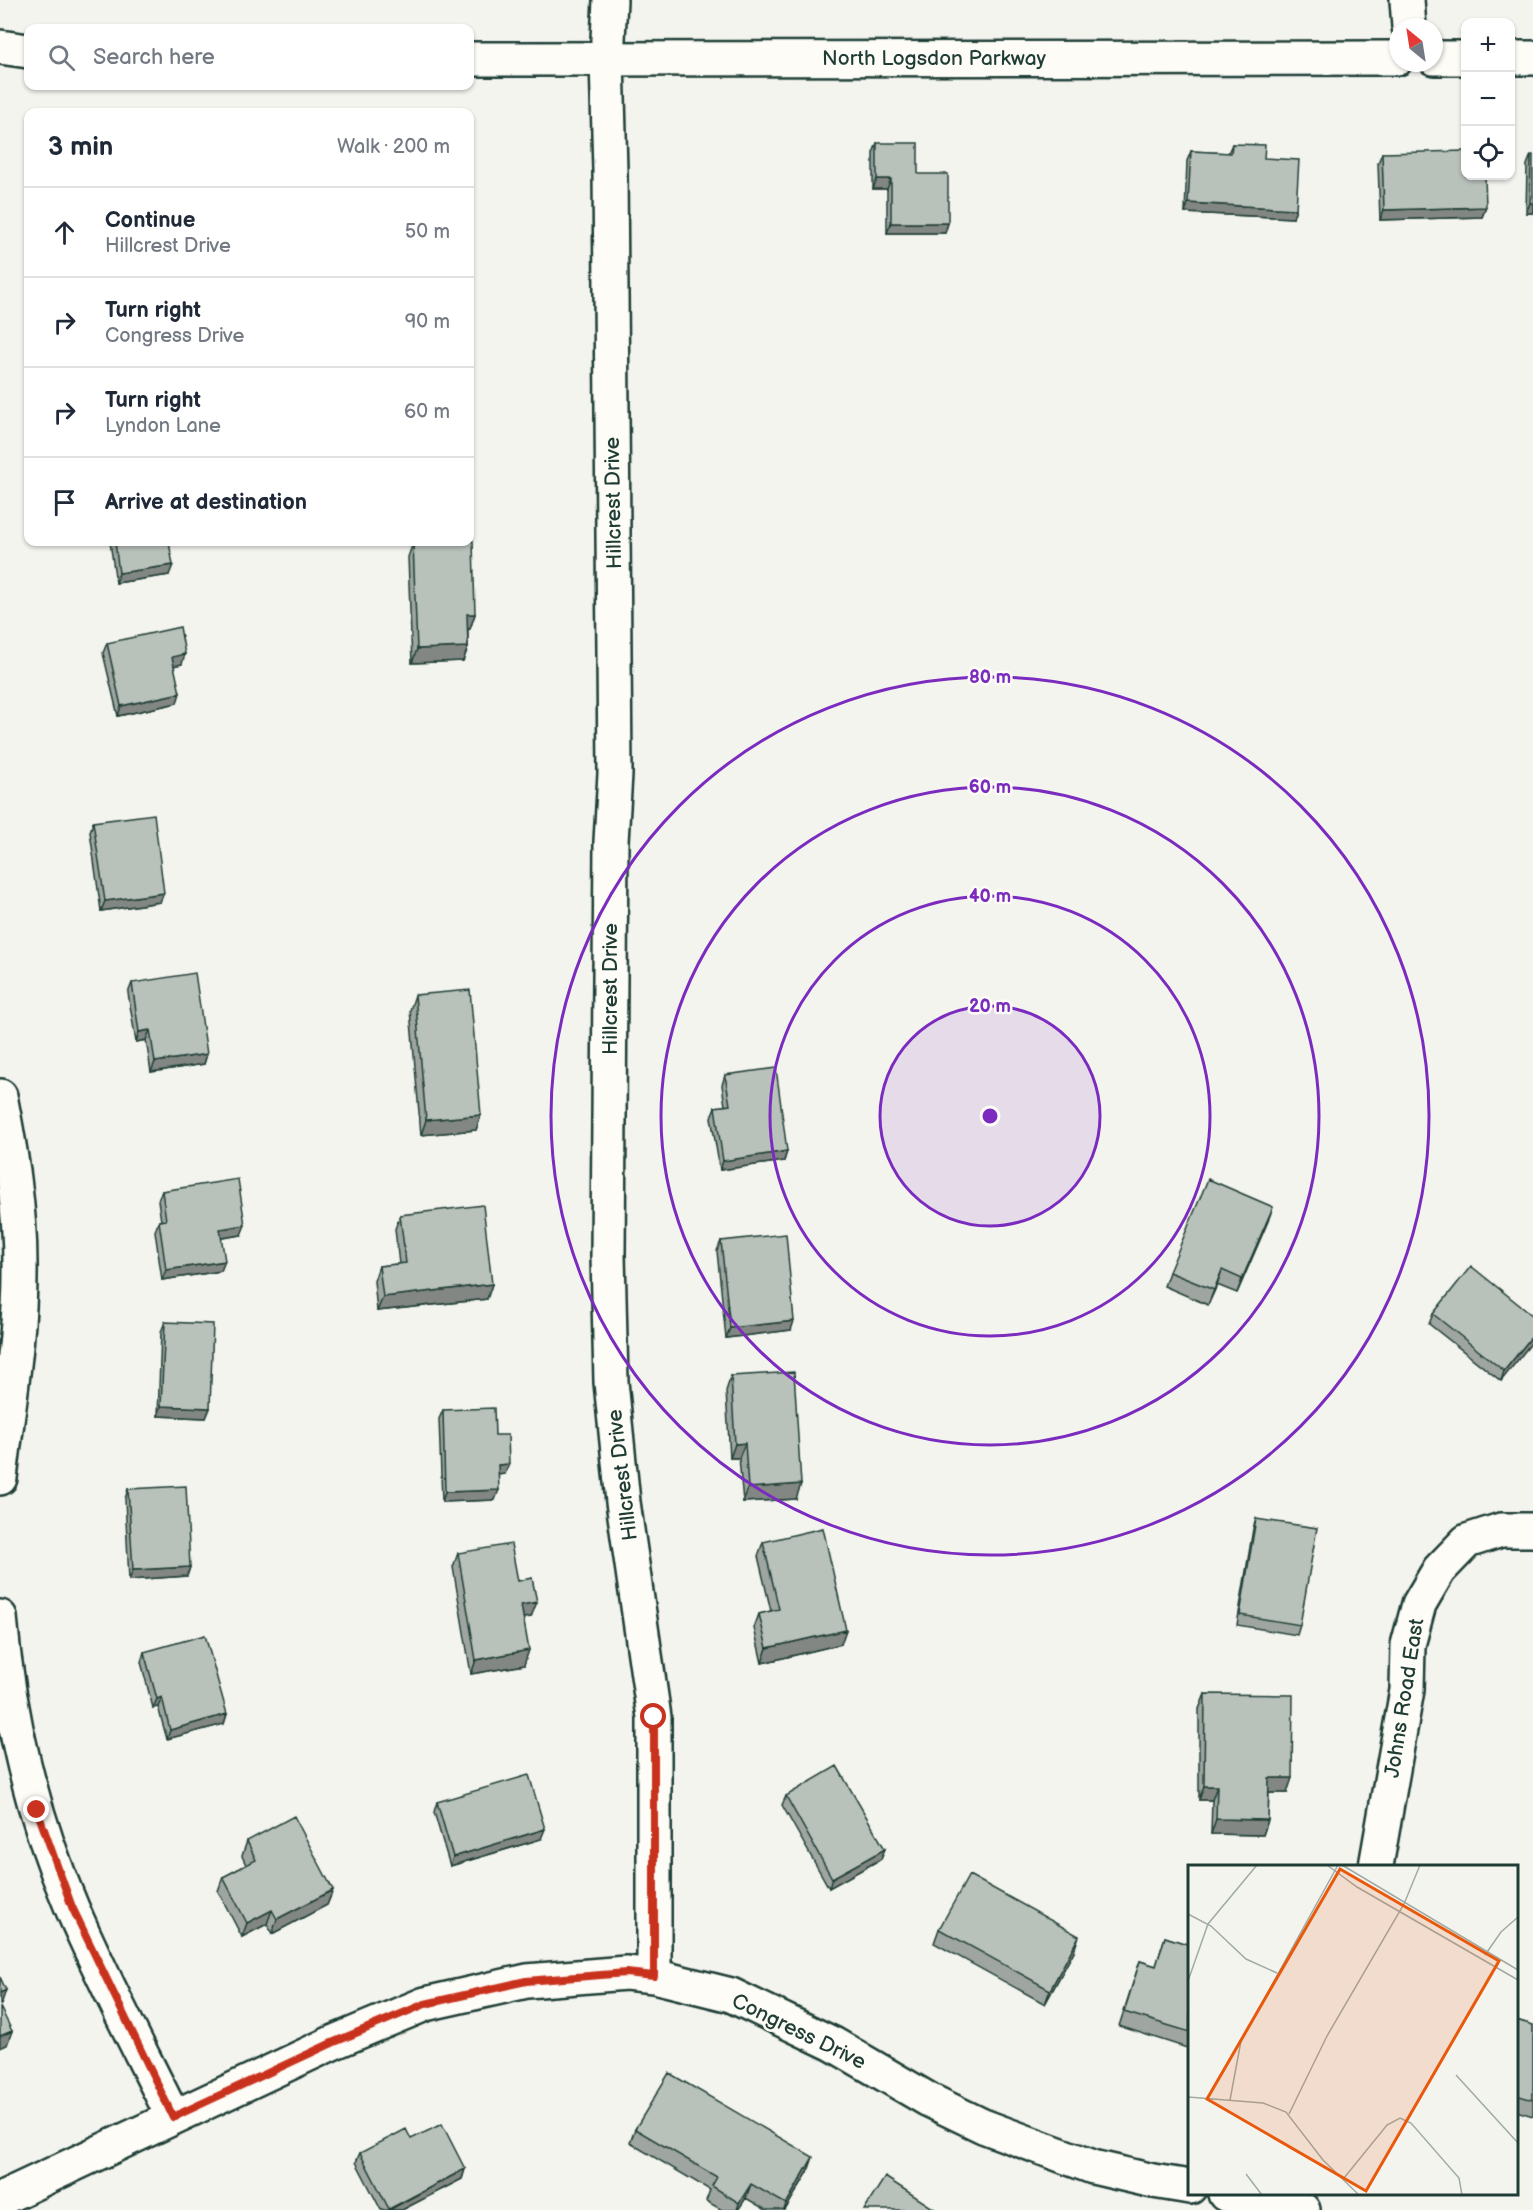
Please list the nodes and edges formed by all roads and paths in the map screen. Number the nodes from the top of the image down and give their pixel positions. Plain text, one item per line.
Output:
1 (610, 0) edge
2 (1407, 0) edge
3 (1408, 18) edge
4 (0, 47) edge
5 (24, 50) edge
6 (1389, 58) edge
7 (1443, 58) edge
8 (1461, 58) edge
9 (1515, 58) edge
10 (1533, 58) edge
11 (474, 59) edge
12 (607, 59) junction
13 (0, 1096) edge
14 (0, 1478) edge
15 (1533, 1530) edge
16 (0, 1617) edge
17 (1376, 1865) edge
18 (654, 1976) junction
19 (173, 2117) junction
20 (1188, 2187) edge
21 (1234, 2195) edge
22 (1317, 2195) edge
23 (0, 2199) edge
24 (1303, 2210) edge
25 (1316, 2210) edge

1 - 12 street, Hillcrest Drive
2 - 3 street
4 - 5 street
6 - 12 street, North Logsdon Parkway
7 - 8 street
9 - 10 street
11 - 12 street, North Logsdon Parkway
12 - 18 street, Hillcrest Drive
13 - 14 street
15 - 17 street, Johns Road East
16 - 19 street
18 - 19 street, Congress Drive
18 - 20 street, Congress Drive
19 - 23 street, Congress Drive
21 - 24 street
22 - 25 street

